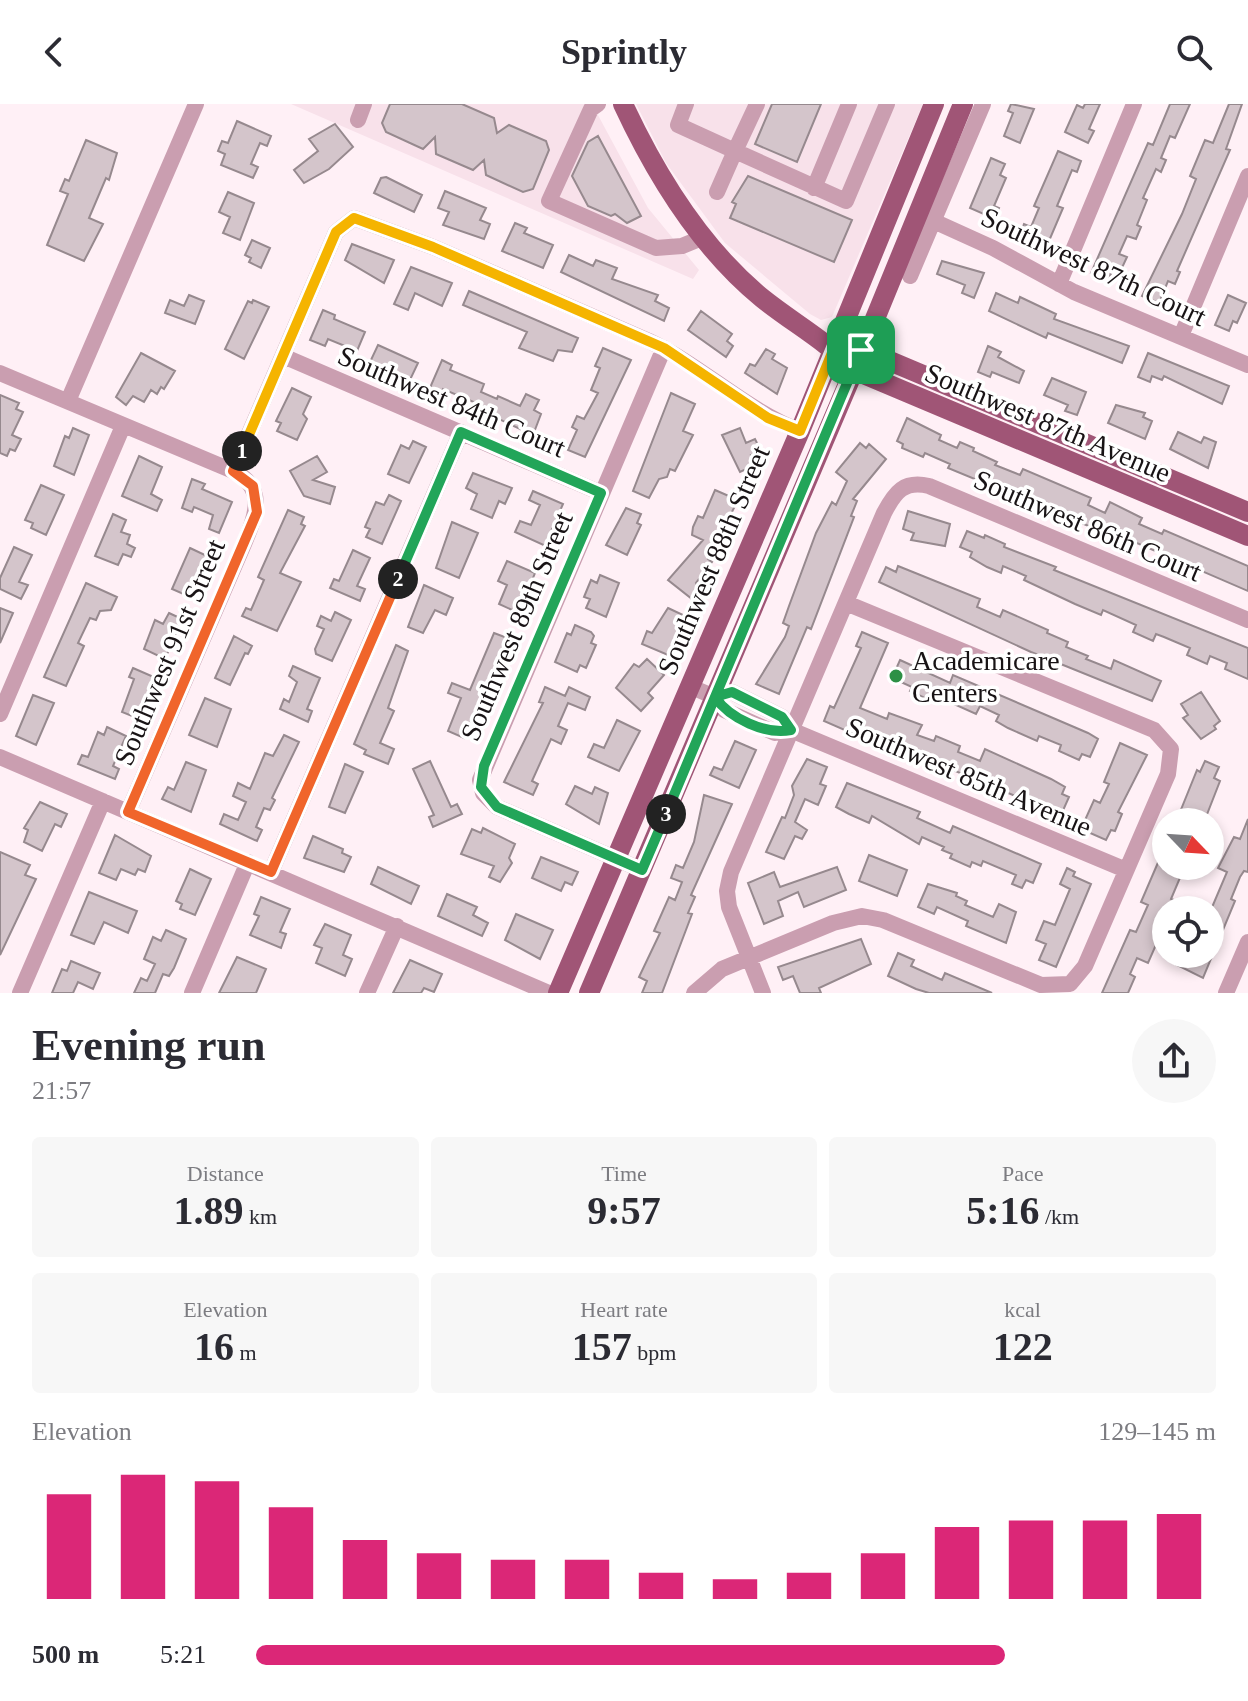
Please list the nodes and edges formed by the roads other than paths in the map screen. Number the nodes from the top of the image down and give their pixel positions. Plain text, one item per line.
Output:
1 (196, 104) edge
2 (598, 104) edge
3 (623, 104) edge
4 (686, 104) edge
5 (757, 104) edge
6 (849, 104) edge
7 (887, 104) edge
8 (934, 104) edge
9 (963, 104) edge
10 (983, 104) edge
11 (1134, 104) edge
12 (735, 151) junction
13 (1248, 176) edge
14 (814, 188) junction
15 (717, 192) dead end
16 (926, 218) junction
17 (704, 237) junction
18 (910, 276) dead end
19 (1059, 284) junction
20 (1181, 336) junction
21 (664, 348) junction
22 (834, 348) junction
23 (861, 350) junction
24 (283, 356) junction
25 (1248, 365) edge
26 (854, 370) junction
27 (0, 373) edge
28 (68, 401) junction
29 (123, 426) junction
30 (800, 431) junction
31 (461, 432) junction
32 (233, 471) junction
33 (601, 493) junction
34 (1248, 512) edge
35 (1248, 536) edge
36 (846, 603) junction
37 (1248, 620) edge
38 (689, 686) junction
39 (715, 697) junction
40 (0, 714) edge
41 (791, 730) junction
42 (0, 757) edge
43 (103, 801) junction
44 (128, 812) junction
45 (616, 858) junction
46 (248, 862) junction
47 (642, 870) junction
48 (1126, 870) junction
49 (271, 872) junction
50 (397, 926) junction
51 (1248, 942) edge
52 (748, 958) junction
53 (539, 991) edge
54 (20, 993) edge
55 (192, 993) edge
56 (367, 993) edge
57 (558, 993) edge
58 (589, 993) edge
59 (694, 993) edge
60 (763, 993) edge
61 (1226, 993) edge

1 - 28 street
2 - 17 street
3 - 17 main road, Southwest 87th Avenue
4 - 12 street
5 - 12 street
6 - 14 street
7 - 14 street
8 - 22 main road, Southwest 88th Street
9 - 16 main road, Southwest 88th Street
10 - 16 street, Southwest 88th Street
11 - 19 street
12 - 14 street
12 - 15 street
13 - 20 street
16 - 18 street, Southwest 88th Street
16 - 19 street, Southwest 87th Court
16 - 23 main road, Southwest 88th Street
17 - 22 main road, Southwest 87th Avenue
19 - 20 street, Southwest 87th Court
20 - 25 street, Southwest 87th Court
21 - 24 street
21 - 30 street
21 - 33 street, Southwest 89th Street
22 - 23 main road, Southwest 87th Avenue
22 - 26 main road, Southwest 87th Avenue
22 - 30 main road, Southwest 88th Street
23 - 26 main road, Southwest 88th Street
23 - 34 main road, Southwest 87th Avenue
24 - 31 street, Southwest 84th Court
24 - 32 street
26 - 35 main road, Southwest 87th Avenue
26 - 39 main road, Southwest 88th Street
27 - 28 street
28 - 29 street
29 - 32 street
29 - 40 street
30 - 38 main road, Southwest 88th Street
31 - 33 street, Southwest 84th Court
31 - 49 street
32 - 44 street, Southwest 91st Street
33 - 45 street, Southwest 89th Street
36 - 37 street, Southwest 86th Court
36 - 41 street
36 - 48 street
38 - 39 street, Southwest 85th Avenue
38 - 45 main road, Southwest 88th Street
39 - 41 street, Southwest 85th Avenue
39 - 47 main road, Southwest 88th Street
41 - 48 street, Southwest 85th Avenue
41 - 52 street
42 - 43 street
43 - 44 street
43 - 54 street, Southwest 91st Street
44 - 46 street
45 - 47 street
45 - 57 main road, Southwest 88th Street
46 - 49 street
46 - 55 street
47 - 58 main road, Southwest 88th Street
48 - 52 street
49 - 50 street
50 - 53 street
50 - 56 street
51 - 61 street
52 - 59 street
52 - 60 street

